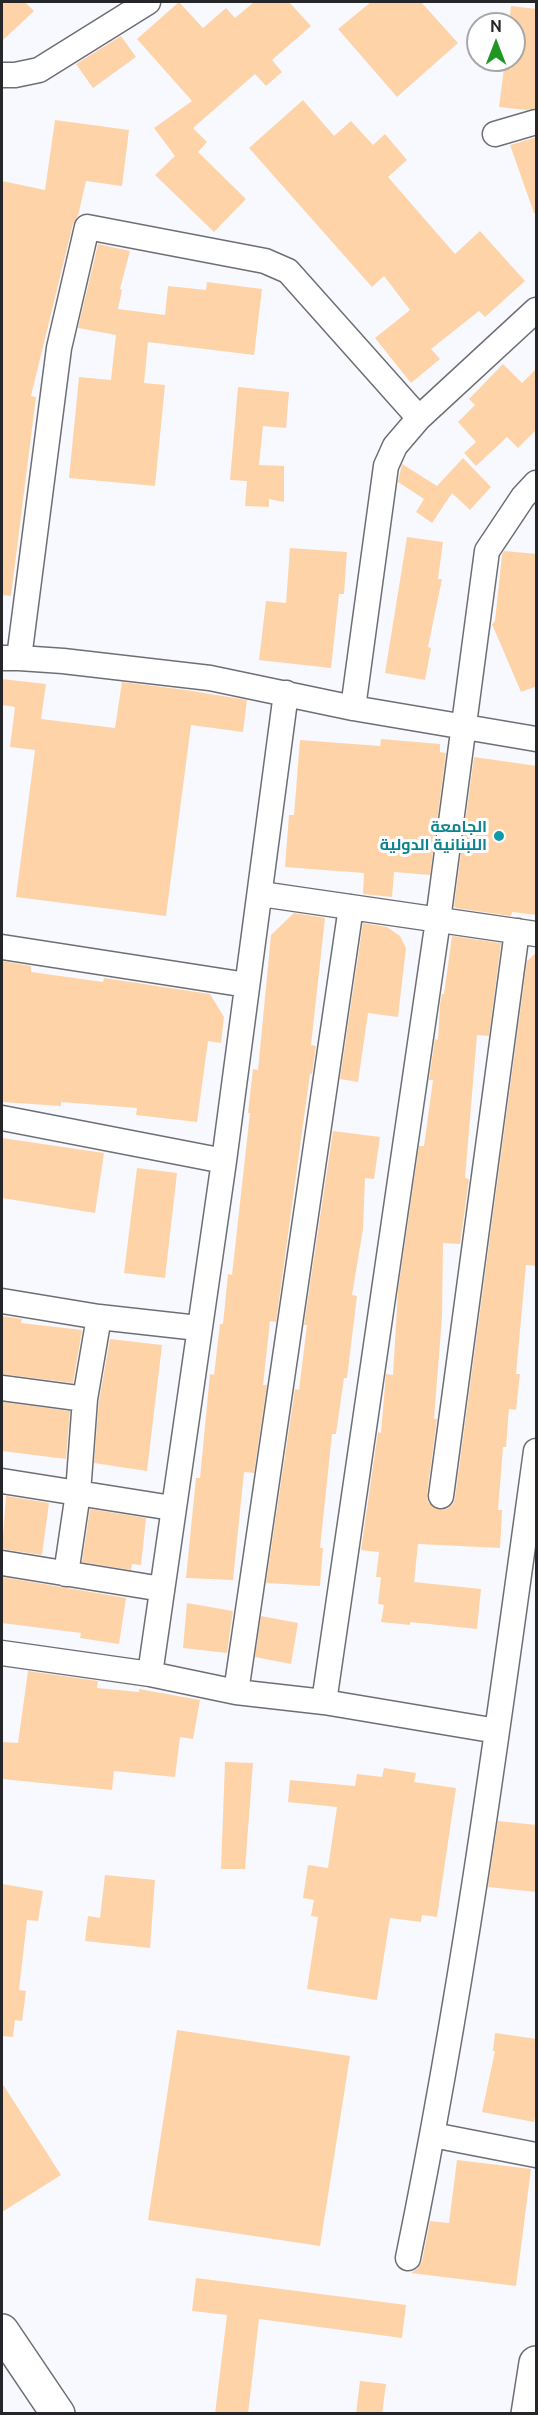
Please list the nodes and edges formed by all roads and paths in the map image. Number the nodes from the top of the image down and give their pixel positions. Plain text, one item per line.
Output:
1 (148, 2) edge
2 (2, 75) edge
3 (537, 122) edge
4 (495, 134) dead end
5 (537, 310) edge
6 (419, 418) junction
7 (532, 496) edge
8 (10, 658) edge
9 (286, 693) junction
10 (353, 708) junction
11 (463, 726) junction
12 (537, 739) edge
13 (261, 894) junction
14 (351, 907) junction
15 (438, 920) junction
16 (527, 933) edge
17 (2, 947) edge
18 (247, 985) junction
19 (2, 1118) edge
20 (224, 1161) junction
21 (2, 1301) edge
22 (99, 1317) junction
23 (198, 1328) junction
24 (2, 1388) edge
25 (86, 1399) junction
26 (537, 1451) edge
27 (2, 1481) edge
28 (78, 1493) junction
29 (441, 1496) dead end
30 (172, 1508) junction
31 (2, 1563) edge
32 (66, 1574) junction
33 (162, 1589) junction
34 (2, 1653) edge
35 (150, 1674) junction
36 (236, 1692) junction
37 (324, 1702) junction
38 (497, 1731) junction
39 (433, 2135) junction
40 (537, 2155) edge
41 (408, 2258) dead end
42 (2, 2331) edge
43 (537, 2363) edge
44 (58, 2414) edge
45 (528, 2414) edge

1 - 2 street
3 - 4 street
5 - 6 street
6 - 8 street
6 - 10 street
7 - 11 street
8 - 9 street
9 - 10 street
9 - 13 street
10 - 11 street
11 - 12 street
11 - 15 street
13 - 14 street
13 - 18 street
14 - 15 street
14 - 36 street
15 - 16 street
15 - 37 street
16 - 29 street
17 - 18 street
18 - 20 street
19 - 20 street
20 - 23 street
21 - 22 street
22 - 23 street
22 - 25 street
23 - 30 street
24 - 25 street
25 - 28 street
26 - 38 street
27 - 28 street
28 - 30 street
28 - 32 street
30 - 33 street
31 - 32 street
32 - 33 street
33 - 35 street
34 - 35 street
35 - 36 street
36 - 37 street
37 - 38 street
38 - 39 street
39 - 40 street
39 - 41 street
42 - 44 highway
43 - 45 highway

